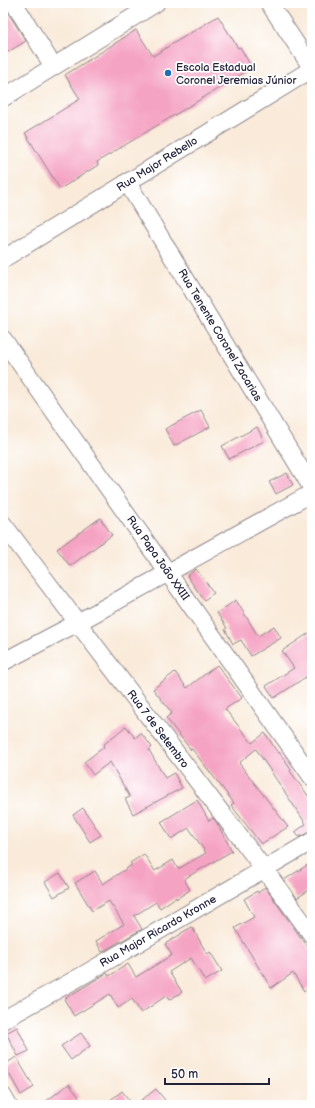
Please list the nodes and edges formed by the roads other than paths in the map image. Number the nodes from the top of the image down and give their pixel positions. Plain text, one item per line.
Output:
1 (14, 3) edge
2 (156, 3) edge
3 (269, 3) edge
4 (53, 66) junction
5 (312, 69) edge
6 (3, 98) edge
7 (127, 182) junction
8 (3, 259) edge
9 (3, 339) edge
10 (312, 488) edge
11 (312, 493) edge
12 (3, 524) edge
13 (168, 572) junction
14 (77, 623) junction
15 (3, 662) edge
16 (312, 776) edge
17 (312, 841) edge
18 (264, 869) junction
19 (312, 935) edge
20 (3, 1020) edge
21 (3, 1096) edge
22 (8, 1105) edge

1 - 4 street
2 - 4 street
3 - 5 street
4 - 6 street
5 - 7 street, Rua Major Rebello
7 - 8 street, Rua Major Rebello
7 - 10 street, Rua Tenente Coronel Zacarias
9 - 13 street, Rua Papa João XXIII
11 - 13 street
12 - 14 street, Rua 7 de Setembro
13 - 14 street
13 - 16 street, Rua Papa João XXIII
14 - 15 street
14 - 18 street, Rua 7 de Setembro
17 - 18 street, Rua Major Ricardo Kronne
18 - 19 street, Rua 7 de Setembro
18 - 20 street, Rua Major Ricardo Kronne
21 - 22 street

